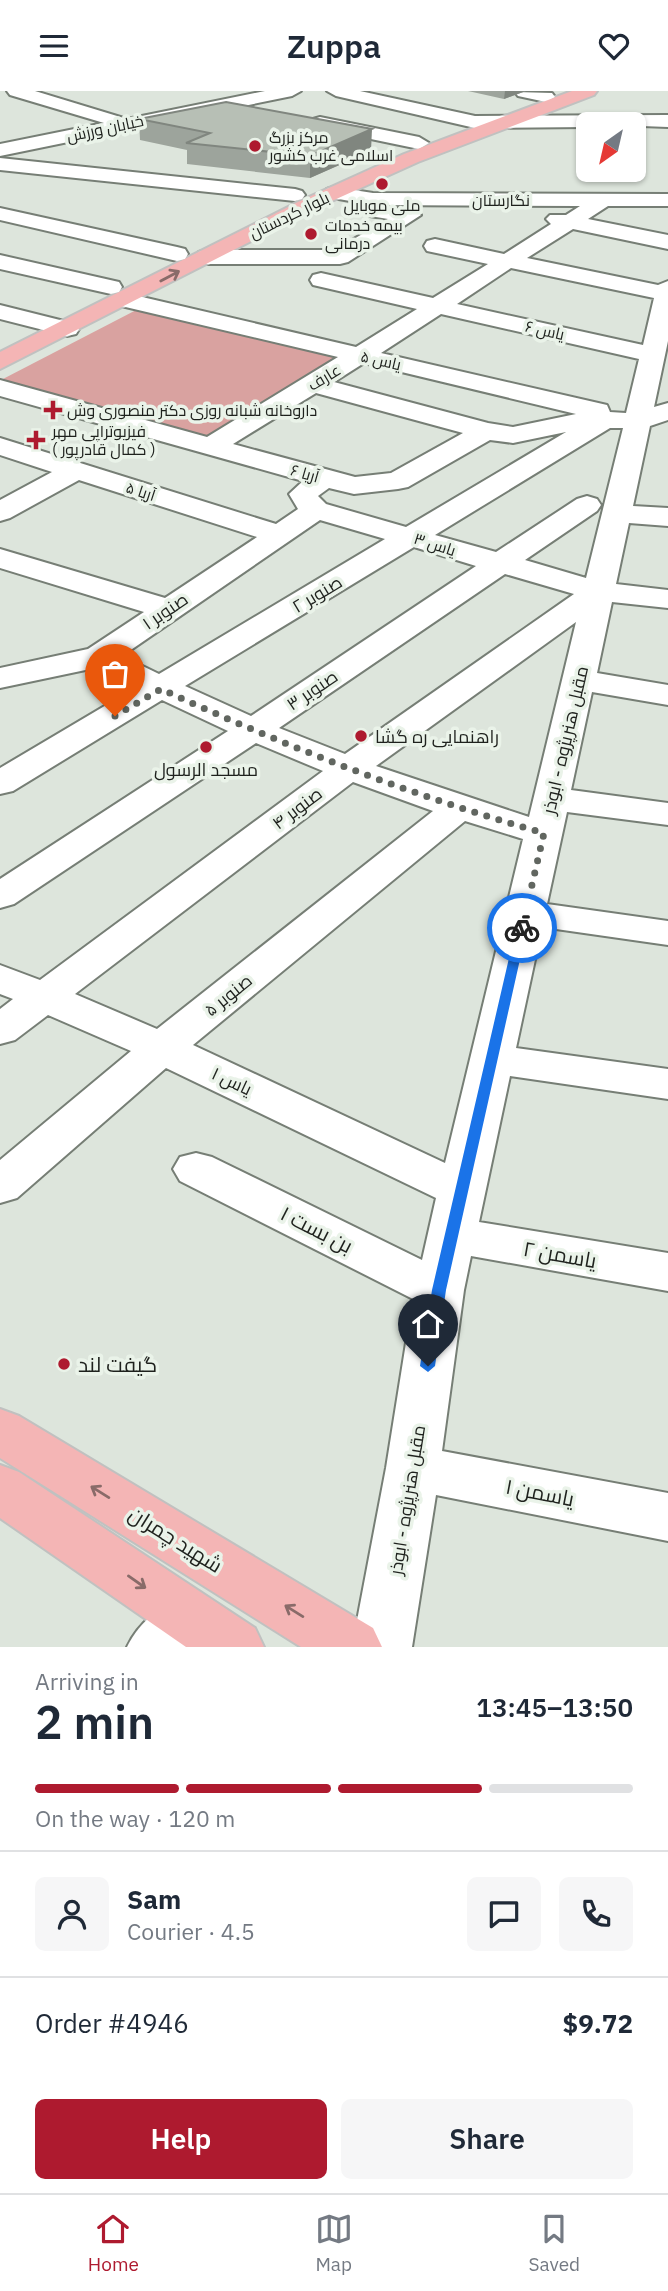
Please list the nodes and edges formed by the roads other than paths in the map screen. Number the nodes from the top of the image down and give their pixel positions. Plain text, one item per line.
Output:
1 (16, 91) edge
2 (292, 91) edge
3 (336, 91) edge
4 (589, 91) edge
5 (524, 92) edge
6 (190, 94) dead end
7 (550, 99) edge
8 (226, 104) junction
9 (278, 114) edge
10 (303, 120) edge
11 (668, 121) edge
12 (475, 122) junction
13 (573, 122) junction
14 (126, 124) junction
15 (497, 124) junction
16 (11, 126) dead end
17 (34, 143) junction
18 (419, 143) junction
19 (0, 150) edge
20 (147, 162) dead end
21 (0, 164) edge
22 (42, 169) junction
23 (0, 177) edge
24 (107, 177) junction
25 (60, 193) dead end
26 (334, 193) junction
27 (462, 199) junction
28 (300, 201) junction
29 (602, 201) junction
30 (668, 201) edge
31 (36, 202) dead end
32 (0, 214) edge
33 (568, 221) junction
34 (668, 242) edge
35 (435, 246) dead end
36 (177, 254) junction
37 (207, 257) junction
38 (508, 261) junction
39 (0, 262) edge
40 (321, 280) dead end
41 (118, 293) junction
42 (437, 306) junction
43 (0, 311) edge
44 (42, 322) junction
45 (67, 329) junction
46 (0, 343) edge
47 (360, 355) junction
48 (0, 362) edge
49 (656, 369) edge
50 (312, 384) junction
51 (0, 388) edge
52 (486, 431) junction
53 (0, 446) edge
54 (211, 446) junction
55 (76, 470) junction
56 (323, 479) junction
57 (601, 509) junction
58 (316, 510) junction
59 (0, 512) edge
60 (668, 517) edge
61 (281, 535) junction
62 (411, 536) junction
63 (0, 558) edge
64 (498, 564) junction
65 (598, 591) junction
66 (668, 599) edge
67 (167, 610) junction
68 (99, 657) junction
69 (0, 678) edge
70 (578, 680) junction
71 (161, 689) junction
72 (668, 695) edge
73 (251, 731) junction
74 (351, 767) junction
75 (0, 783) edge
76 (458, 809) junction
77 (668, 814) edge
78 (548, 816) junction
79 (0, 896) edge
80 (525, 913) junction
81 (668, 933) edge
82 (0, 978) edge
83 (43, 997) junction
84 (0, 1030) edge
85 (162, 1048) junction
86 (491, 1059) junction
87 (668, 1084) edge
88 (196, 1169) dead end
89 (0, 1186) edge
90 (456, 1213) junction
91 (668, 1272) edge
92 (439, 1290) junction
93 (0, 1431) edge
94 (413, 1468) junction
95 (0, 1488) edge
96 (668, 1517) edge
97 (194, 1638) edge
98 (352, 1647) edge
99 (382, 1647) edge

1 - 14 street
2 - 8 street, خیابان ورزش
3 - 12 street
4 - 7 main road, بلوار کردستان
5 - 7 street
6 - 8 street
7 - 12 main road, بلوار کردستان
7 - 13 main road
7 - 15 main road, بلوار کردستان
8 - 9 street
8 - 14 street, خیابان ورزش
10 - 18 street
11 - 13 street
12 - 15 street
12 - 18 main road, بلوار کردستان
13 - 15 street
14 - 17 street, خیابان ورزش
15 - 26 main road, بلوار کردستان
16 - 17 street
17 - 19 street, خیابان ورزش
18 - 28 main road, بلوار کردستان
20 - 24 street
21 - 22 street
22 - 23 street
22 - 24 street
24 - 25 street
24 - 28 street
26 - 27 street, نگارستان
26 - 28 main road, بلوار کردستان
27 - 29 street, نگارستان
27 - 33 street
28 - 36 main road, بلوار کردستان
28 - 37 main road, بلوار کردستان
28 - 37 street
29 - 30 street, نگارستان
29 - 33 street, عارف
31 - 32 street
32 - 36 street
33 - 34 street
33 - 38 street, عارف
35 - 38 street
36 - 41 main road, بلوار کردستان
41 -> 37 main road, بلوار کردستان
38 - 42 street, عارف
38 - 49 street
39 - 41 street, یاس ۵
40 - 42 street
41 - 44 main road, بلوار کردستان
41 - 45 main road, بلوار کردستان
41 - 47 street, یاس ۵
42 - 47 street, عارف
42 - 49 street, یاس ۶
43 - 44 street
44 - 45 street
44 - 46 main road, بلوار کردستان
45 - 48 main road, بلوار کردستان
47 - 49 street, یاس ۵
47 - 50 street, عارف
49 - 52 street
49 - 57 street, مقبل هنرپژوه - ابوذر
49 - 62 street, صنوبر ۲
50 - 52 street
50 - 54 street, عارف
51 - 54 street, آریا ۶
52 - 56 street, آریا ۶
53 - 55 street, آریا ۵
54 - 56 street, آریا ۶
55 - 59 street
55 - 61 street, آریا ۵
56 - 58 street
57 - 60 street
57 - 64 street, صنوبر ۳
57 - 65 street, مقبل هنرپژوه - ابوذر
58 - 61 street, صنوبر ۱
58 - 62 street, یاس ۳
61 - 67 street, صنوبر ۱
62 - 64 street, یاس ۳
62 - 71 street, صنوبر ۲
63 - 67 street
64 - 65 street, یاس ۳
64 - 73 street, صنوبر ۳
65 - 66 street, یاس ۳
65 - 70 street, مقبل هنرپژوه - ابوذر
65 - 74 street, صنوبر ۴
67 - 68 street, صنوبر ۱
68 - 69 street, صنوبر ۱
68 - 71 street
70 - 72 street
70 - 78 street, مقبل هنرپژوه - ابوذر
71 - 73 street
71 - 75 street, صنوبر ۲
73 - 74 street
73 - 79 street, صنوبر ۳
74 - 76 street
74 - 83 street, صنوبر ۴
76 - 78 street
76 - 85 street, صنوبر ۵
77 - 78 street
78 - 80 street, مقبل هنرپژوه - ابوذر
80 - 81 street
80 - 86 street, مقبل هنرپژوه - ابوذر
82 - 83 street, یاس ۱
83 - 84 street, صنوبر ۴
83 - 85 street, یاس ۱
85 - 89 street, صنوبر ۵
85 - 90 street, یاس ۱
86 - 87 street
86 - 90 street, مقبل هنرپژوه - ابوذر
88 - 92 street, بن بست ۱
90 - 91 street, یاسمن ۲
90 - 92 street, مقبل هنرپژوه - ابوذر
92 - 94 street, مقبل هنرپژوه - ابوذر
98 -> 93 main road, شهید چمران
94 - 96 street, یاسمن ۱
94 - 99 street, مقبل هنرپژوه - ابوذر
95 -> 97 main road

